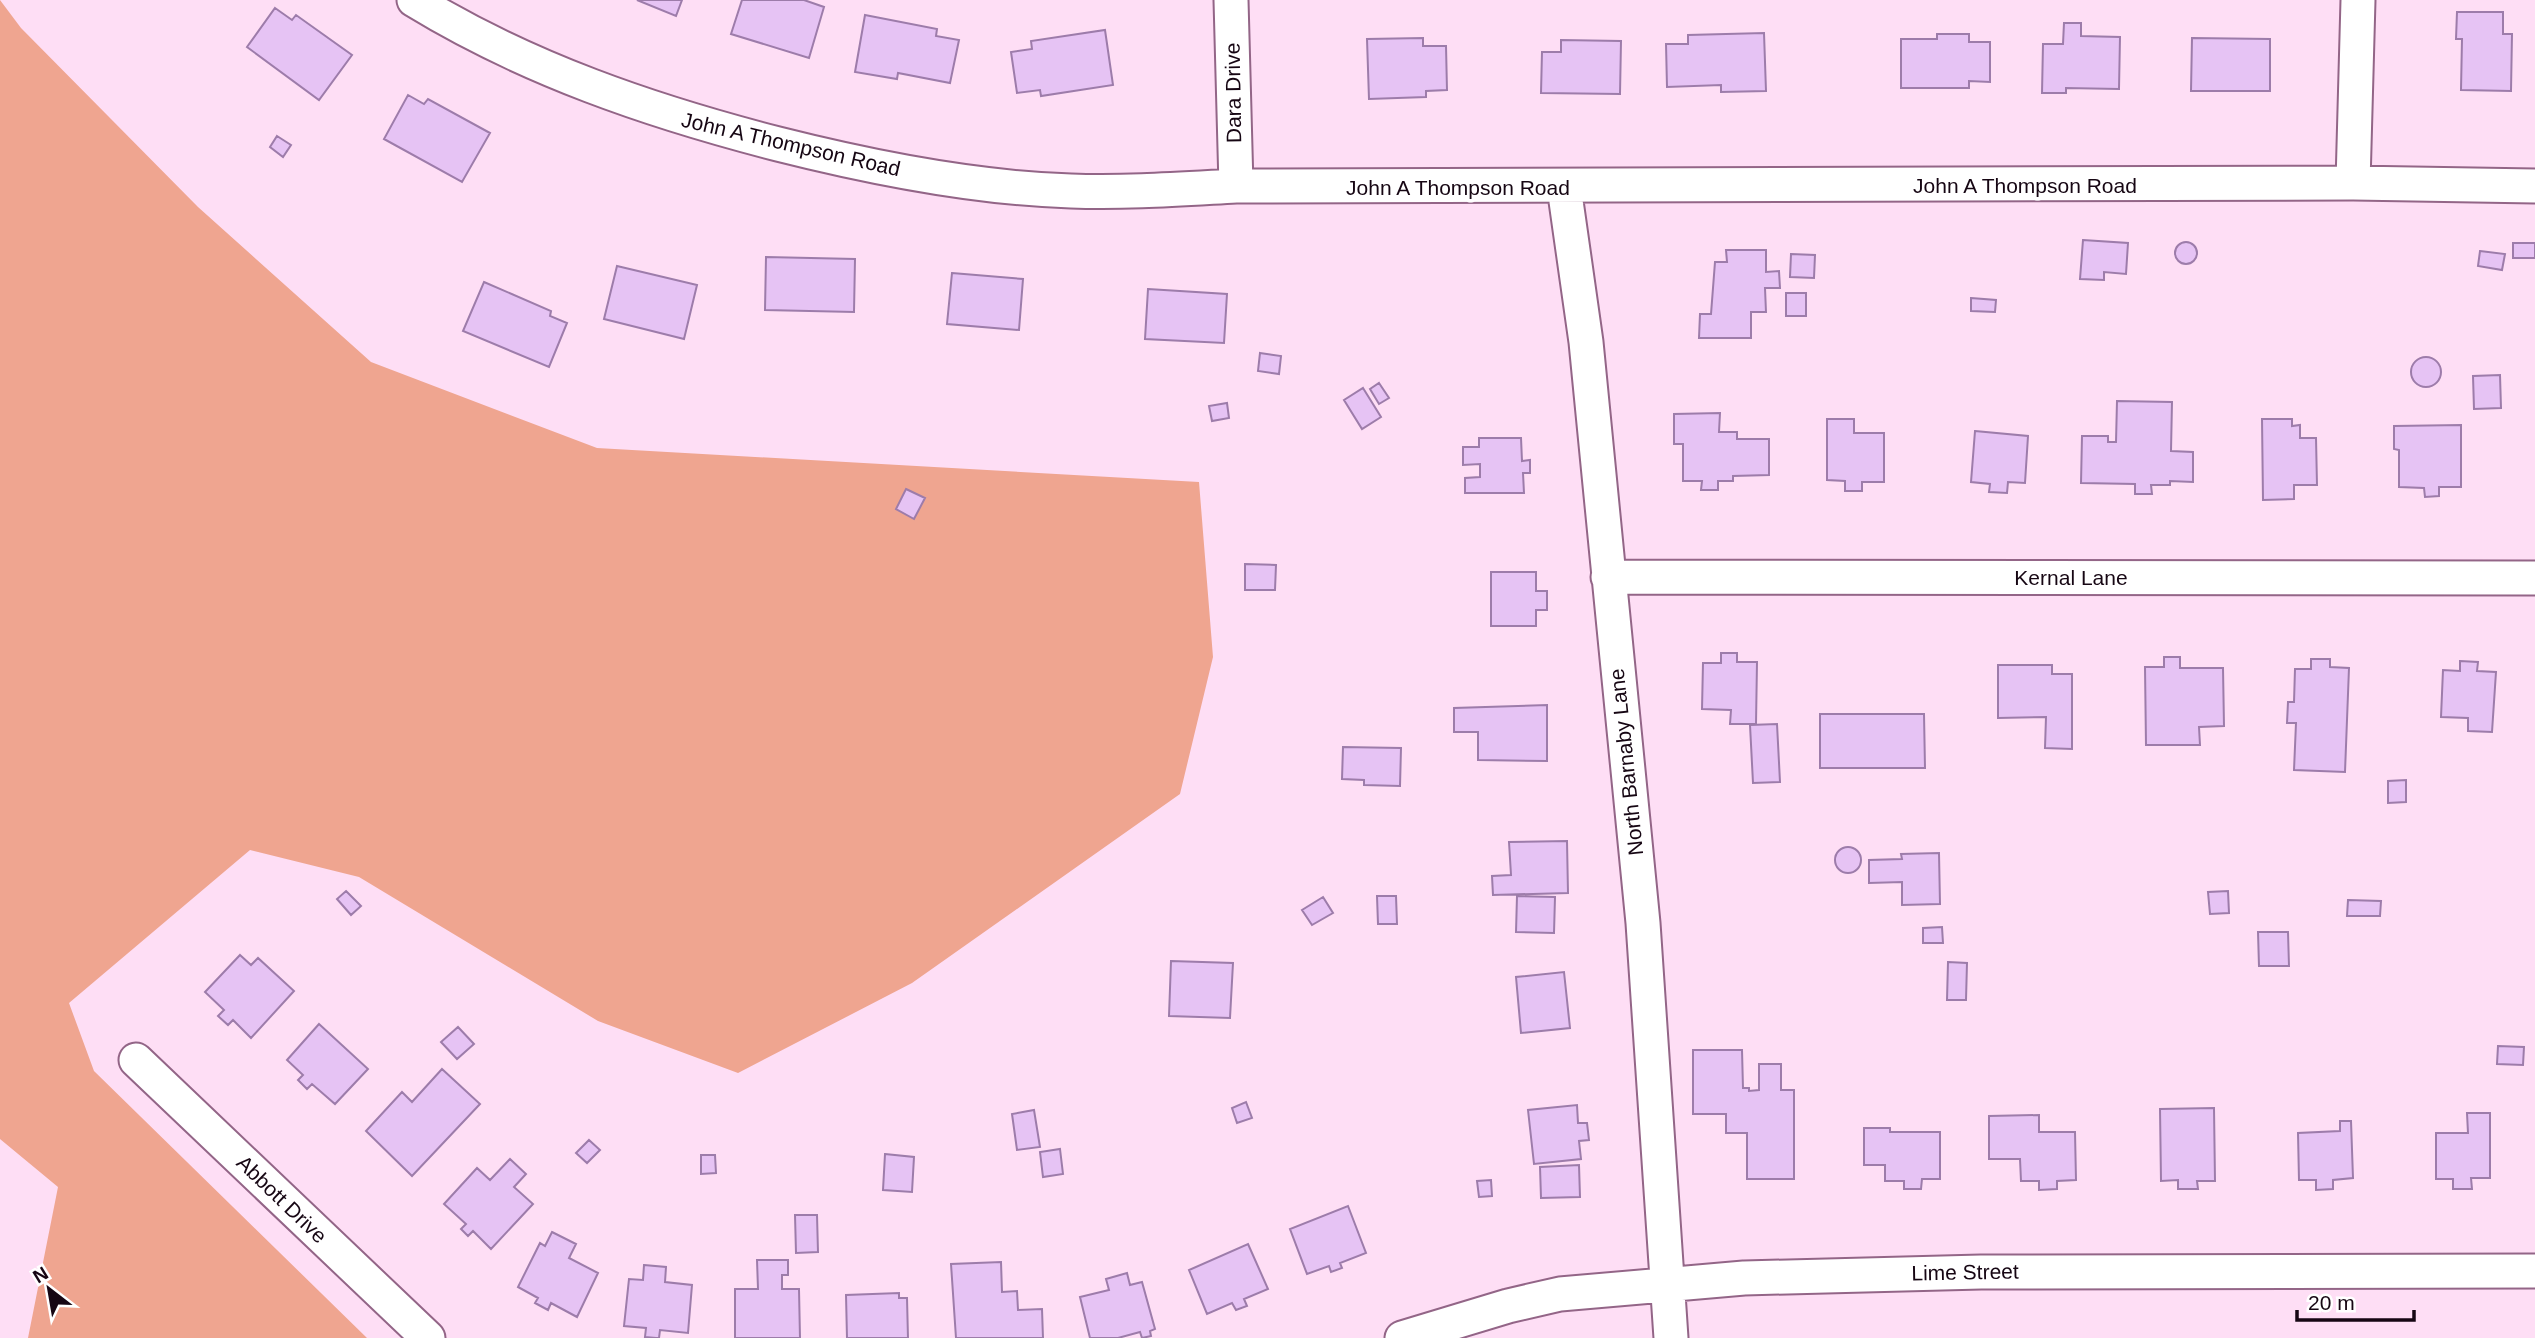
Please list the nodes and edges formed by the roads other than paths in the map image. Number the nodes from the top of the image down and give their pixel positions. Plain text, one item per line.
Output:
1 (414, 0) edge
2 (1231, 0) edge
3 (2358, 0) edge
4 (2353, 183) junction
5 (1236, 186) junction
6 (2535, 186) edge
7 (1564, 187) junction
8 (1608, 577) junction
9 (2535, 578) edge
10 (136, 1060) dead end
11 (2535, 1271) edge
12 (1668, 1287) junction
13 (428, 1338) edge
14 (1402, 1338) edge
15 (1671, 1338) edge

1 - 5 street, John A Thompson Road
2 - 5 street, Dara Drive
3 - 4 street
4 - 6 street, John A Thompson Road
4 - 7 street, John A Thompson Road
5 - 7 street, John A Thompson Road
7 - 8 street, North Barnaby Lane
8 - 9 street, Kernal Lane
8 - 12 street, North Barnaby Lane
10 - 13 street, Abbott Drive
11 - 12 street, Lime Street
12 - 14 street, Lime Street
12 - 15 street, North Barnaby Lane

